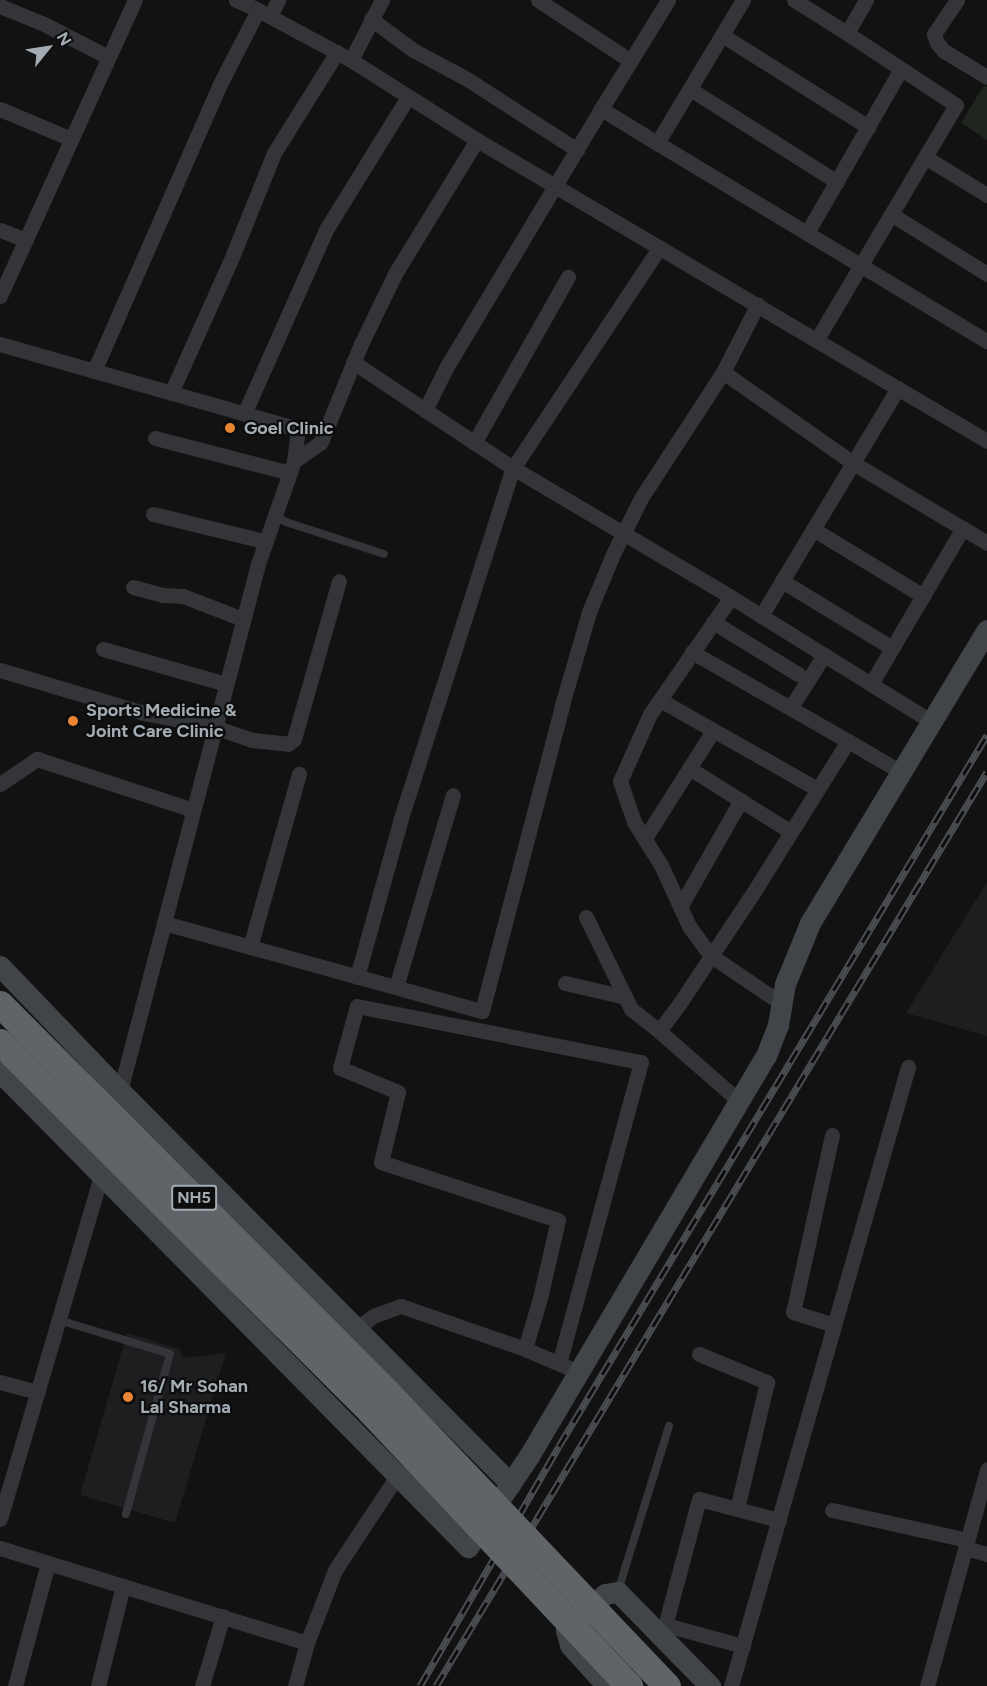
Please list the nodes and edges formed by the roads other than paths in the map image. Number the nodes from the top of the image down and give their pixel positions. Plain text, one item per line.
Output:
1 (135, 0) edge
2 (236, 0) edge
3 (278, 0) edge
4 (382, 0) edge
5 (668, 0) edge
6 (743, 0) edge
7 (794, 0) edge
8 (867, 0) edge
9 (957, 0) edge
10 (547, 2) edge
11 (0, 6) edge
12 (264, 13) junction
13 (371, 19) junction
14 (847, 33) junction
15 (722, 35) junction
16 (337, 52) junction
17 (108, 57) junction
18 (351, 60) junction
19 (631, 61) junction
20 (902, 69) junction
21 (987, 77) edge
22 (690, 89) junction
23 (408, 97) junction
24 (0, 109) edge
25 (602, 109) junction
26 (868, 127) junction
27 (71, 139) junction
28 (477, 140) junction
29 (657, 143) junction
30 (577, 150) junction
31 (925, 157) junction
32 (837, 182) junction
33 (555, 187) junction
34 (987, 195) edge
35 (891, 214) junction
36 (0, 230) edge
37 (807, 233) junction
38 (26, 240) junction
39 (660, 247) junction
40 (861, 265) junction
41 (987, 274) edge
42 (568, 277) dead end
43 (0, 297) edge
44 (758, 304) junction
45 (817, 339) junction
46 (987, 341) edge
47 (0, 344) edge
48 (353, 362) junction
49 (94, 371) junction
50 (723, 372) junction
51 (898, 388) junction
52 (171, 393) junction
53 (425, 410) junction
54 (244, 414) junction
55 (298, 429) junction
56 (327, 430) junction
57 (154, 438) dead end
58 (987, 441) edge
59 (474, 443) junction
60 (853, 463) junction
61 (292, 467) junction
62 (513, 468) junction
63 (153, 514) dead end
64 (274, 515) junction
65 (963, 528) junction
66 (813, 529) junction
67 (623, 533) junction
68 (264, 541) junction
69 (987, 543) edge
70 (384, 554) dead end
71 (339, 581) dead end
72 (782, 581) junction
73 (133, 587) dead end
74 (923, 596) junction
75 (731, 597) junction
76 (761, 616) junction
77 (243, 619) junction
78 (713, 622) junction
79 (987, 630) edge
80 (892, 648) junction
81 (103, 649) dead end
82 (692, 651) junction
83 (824, 655) junction
84 (0, 670) edge
85 (798, 674) dead end
86 (226, 684) junction
87 (871, 684) junction
88 (660, 700) junction
89 (791, 707) junction
90 (932, 722) junction
91 (214, 728) junction
92 (713, 731) junction
93 (848, 741) junction
94 (688, 768) junction
95 (901, 772) junction
96 (299, 774) dead end
97 (0, 784) edge
98 (817, 789) junction
99 (453, 795) dead end
100 (741, 800) junction
101 (193, 810) junction
102 (791, 832) junction
103 (645, 838) junction
104 (680, 907) junction
105 (586, 916) dead end
106 (164, 923) junction
107 (250, 947) junction
108 (710, 955) junction
109 (0, 966) edge
110 (357, 977) junction
111 (565, 982) dead end
112 (396, 987) junction
113 (625, 997) junction
114 (0, 1004) edge
115 (782, 1004) junction
116 (659, 1031) junction
117 (0, 1042) edge
118 (908, 1067) dead end
119 (0, 1072) edge
120 (120, 1091) junction
121 (739, 1101) junction
122 (832, 1135) dead end
123 (101, 1175) junction
124 (59, 1320) junction
125 (834, 1325) junction
126 (358, 1328) junction
127 (525, 1349) junction
128 (699, 1354) dead end
129 (558, 1363) junction
130 (578, 1372) junction
131 (0, 1382) edge
132 (38, 1392) junction
133 (669, 1426) dead end
134 (987, 1469) edge
135 (397, 1476) junction
136 (511, 1484) junction
137 (2, 1501) edge
138 (737, 1509) junction
139 (832, 1510) dead end
140 (126, 1514) dead end
141 (0, 1519) edge
142 (779, 1520) junction
143 (966, 1544) junction
144 (0, 1548) edge
145 (987, 1554) edge
146 (48, 1563) junction
147 (123, 1586) junction
148 (618, 1592) junction
149 (223, 1616) junction
150 (664, 1631) junction
151 (307, 1643) junction
152 (743, 1646) junction
153 (15, 1686) edge
154 (98, 1686) edge
155 (202, 1686) edge
156 (295, 1686) edge
157 (607, 1686) edge
158 (629, 1686) edge
159 (667, 1686) edge
160 (710, 1686) edge
161 (731, 1686) edge
162 (927, 1686) edge

1 - 17 street
2 - 12 street
3 - 12 street
4 - 13 street
5 - 19 street
6 - 15 street
7 - 14 street
8 - 14 street
9 - 21 street
10 - 19 street
11 - 17 street
12 - 16 street
12 - 49 street
13 - 18 street
13 - 30 street
14 - 20 street
15 - 22 street
15 - 26 street
16 - 18 street
16 - 52 street
17 - 27 street
18 - 23 street
19 - 25 street
20 - 26 street
20 - 31 street
22 - 29 street
22 - 32 street
23 - 28 street
23 - 54 street
24 - 27 street
25 - 29 street
25 - 30 street
26 - 32 street
27 - 38 street
28 - 33 street
28 - 48 street
29 - 37 street
30 - 33 street
31 - 34 street
31 - 35 street
32 - 37 street
33 - 39 street
33 - 53 street
35 - 40 street
35 - 41 street
36 - 38 street
37 - 40 street
38 - 43 street
39 - 44 street
39 - 62 street
40 - 45 street
40 - 46 street
42 - 59 street
44 - 45 street
44 - 50 street
45 - 51 street
47 - 49 street
48 - 53 street
48 - 56 street
49 - 52 street
50 - 60 street
50 - 67 street
51 - 58 street
51 - 60 street
52 - 54 street
53 - 59 street
54 - 55 street
55 - 56 street
55 - 61 street
56 - 61 street
57 - 61 street
59 - 62 street
60 - 65 street
60 - 66 street
61 - 64 street
62 - 67 street
62 - 110 street
63 - 68 street
64 - 68 street
64 - 70 lane
65 - 69 street
65 - 74 street
66 - 72 street
66 - 74 street
67 - 75 street
67 - 112 street
68 - 77 street
71 - 91 street
72 - 76 street
72 - 80 street
73 - 77 street
74 - 80 street
75 - 76 street
75 - 78 street
76 - 83 street
77 - 86 street
78 - 82 street
78 - 85 street
79 - 90 street
80 - 87 street
81 - 86 street
82 - 88 street
82 - 89 street
83 - 87 street
83 - 89 street
84 - 91 street
86 - 91 street
87 - 90 street
88 - 92 street
88 - 103 street
89 - 93 street
90 - 95 street
91 - 101 street
92 - 94 street
92 - 98 street
93 - 95 street
93 - 98 street
94 - 100 street
94 - 103 street
95 - 115 street
96 - 107 street
97 - 101 street
98 - 102 street
99 - 112 street
100 - 102 street
100 - 104 street
101 - 106 street
102 - 108 street
103 - 104 street
104 - 108 street
105 - 113 street
106 - 107 street
106 - 120 street
107 - 110 street
108 - 115 street
108 - 116 street
109 - 120 street
110 - 112 street
111 - 113 street
113 - 116 street
114 - 159 highway, NH5, bridge
115 - 121 street
116 - 121 street
117 - 158 highway, NH5, bridge
118 - 125 street
119 - 123 street
120 - 126 street
121 - 130 street
122 - 125 street
123 - 124 street
123 - 135 street
124 - 132 street
124 - 140 lane
125 - 142 street
126 - 127 street
126 - 136 street
127 - 129 street
127 - 129 street
128 - 138 street
129 - 130 street
130 - 136 street
131 - 132 street
132 - 137 street
133 - 148 lane
134 - 143 street
135 - 136 street
135 - 151 street
137 - 141 street
138 - 142 street
138 - 150 street
139 - 143 street
142 - 152 street
143 - 145 street
143 - 162 street
144 - 146 street
146 - 147 street
146 - 153 street
147 - 149 street
147 - 154 street
148 - 150 street
148 - 157 street
149 - 151 street
149 - 155 street
150 - 152 street
150 - 160 street
151 - 156 street
152 - 161 street

